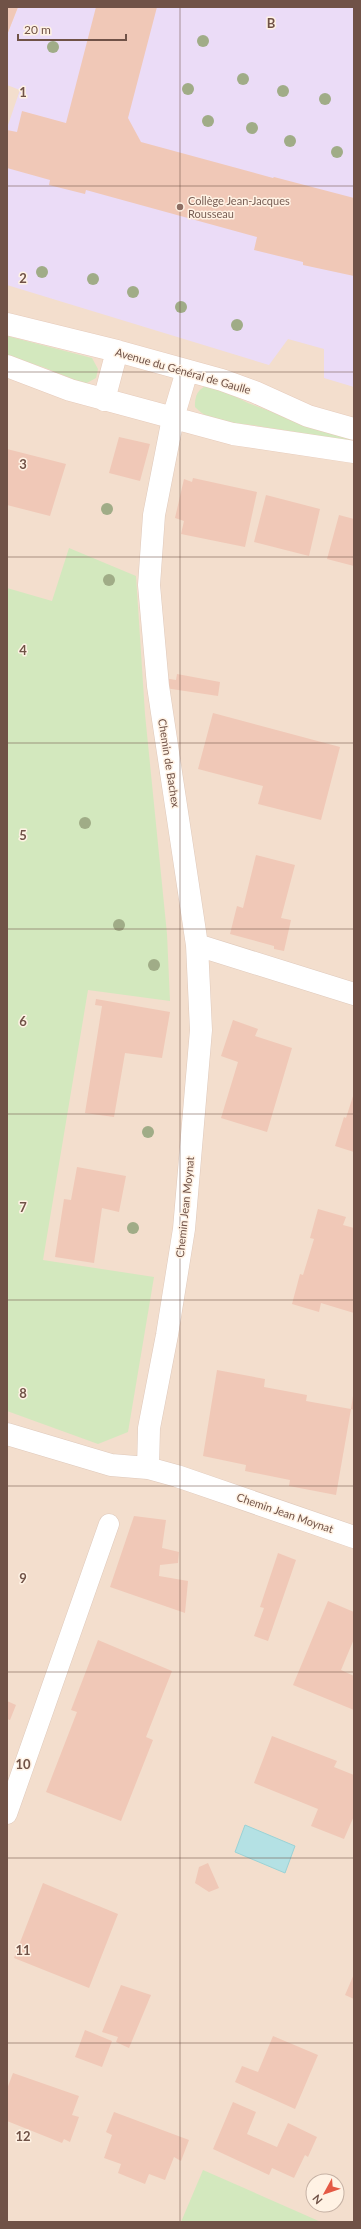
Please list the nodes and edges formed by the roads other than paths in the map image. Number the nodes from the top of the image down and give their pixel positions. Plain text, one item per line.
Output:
1 (7, 324) edge
2 (117, 351) junction
3 (7, 366) edge
4 (187, 371) junction
5 (104, 400) junction
6 (173, 418) junction
7 (354, 429) edge
8 (354, 452) edge
9 (197, 945) junction
10 (354, 994) edge
11 (7, 1434) edge
12 (148, 1468) junction
13 (109, 1524) dead end
14 (354, 1537) edge
15 (7, 1814) edge

1 - 2 street, Avenue du Général de Gaulle
2 - 4 street, Avenue du Général de Gaulle
2 - 5 street
3 - 5 street
4 - 6 street, Chemin de Bachex
4 - 7 street, Avenue du Général de Gaulle
5 - 6 street
6 - 8 street
6 - 9 street, Chemin de Bachex
9 - 10 street
9 - 12 street, Chemin Jean Moynat
11 - 12 street, Chemin Jean Moynat
12 - 14 street, Chemin Jean Moynat
13 - 15 lane

